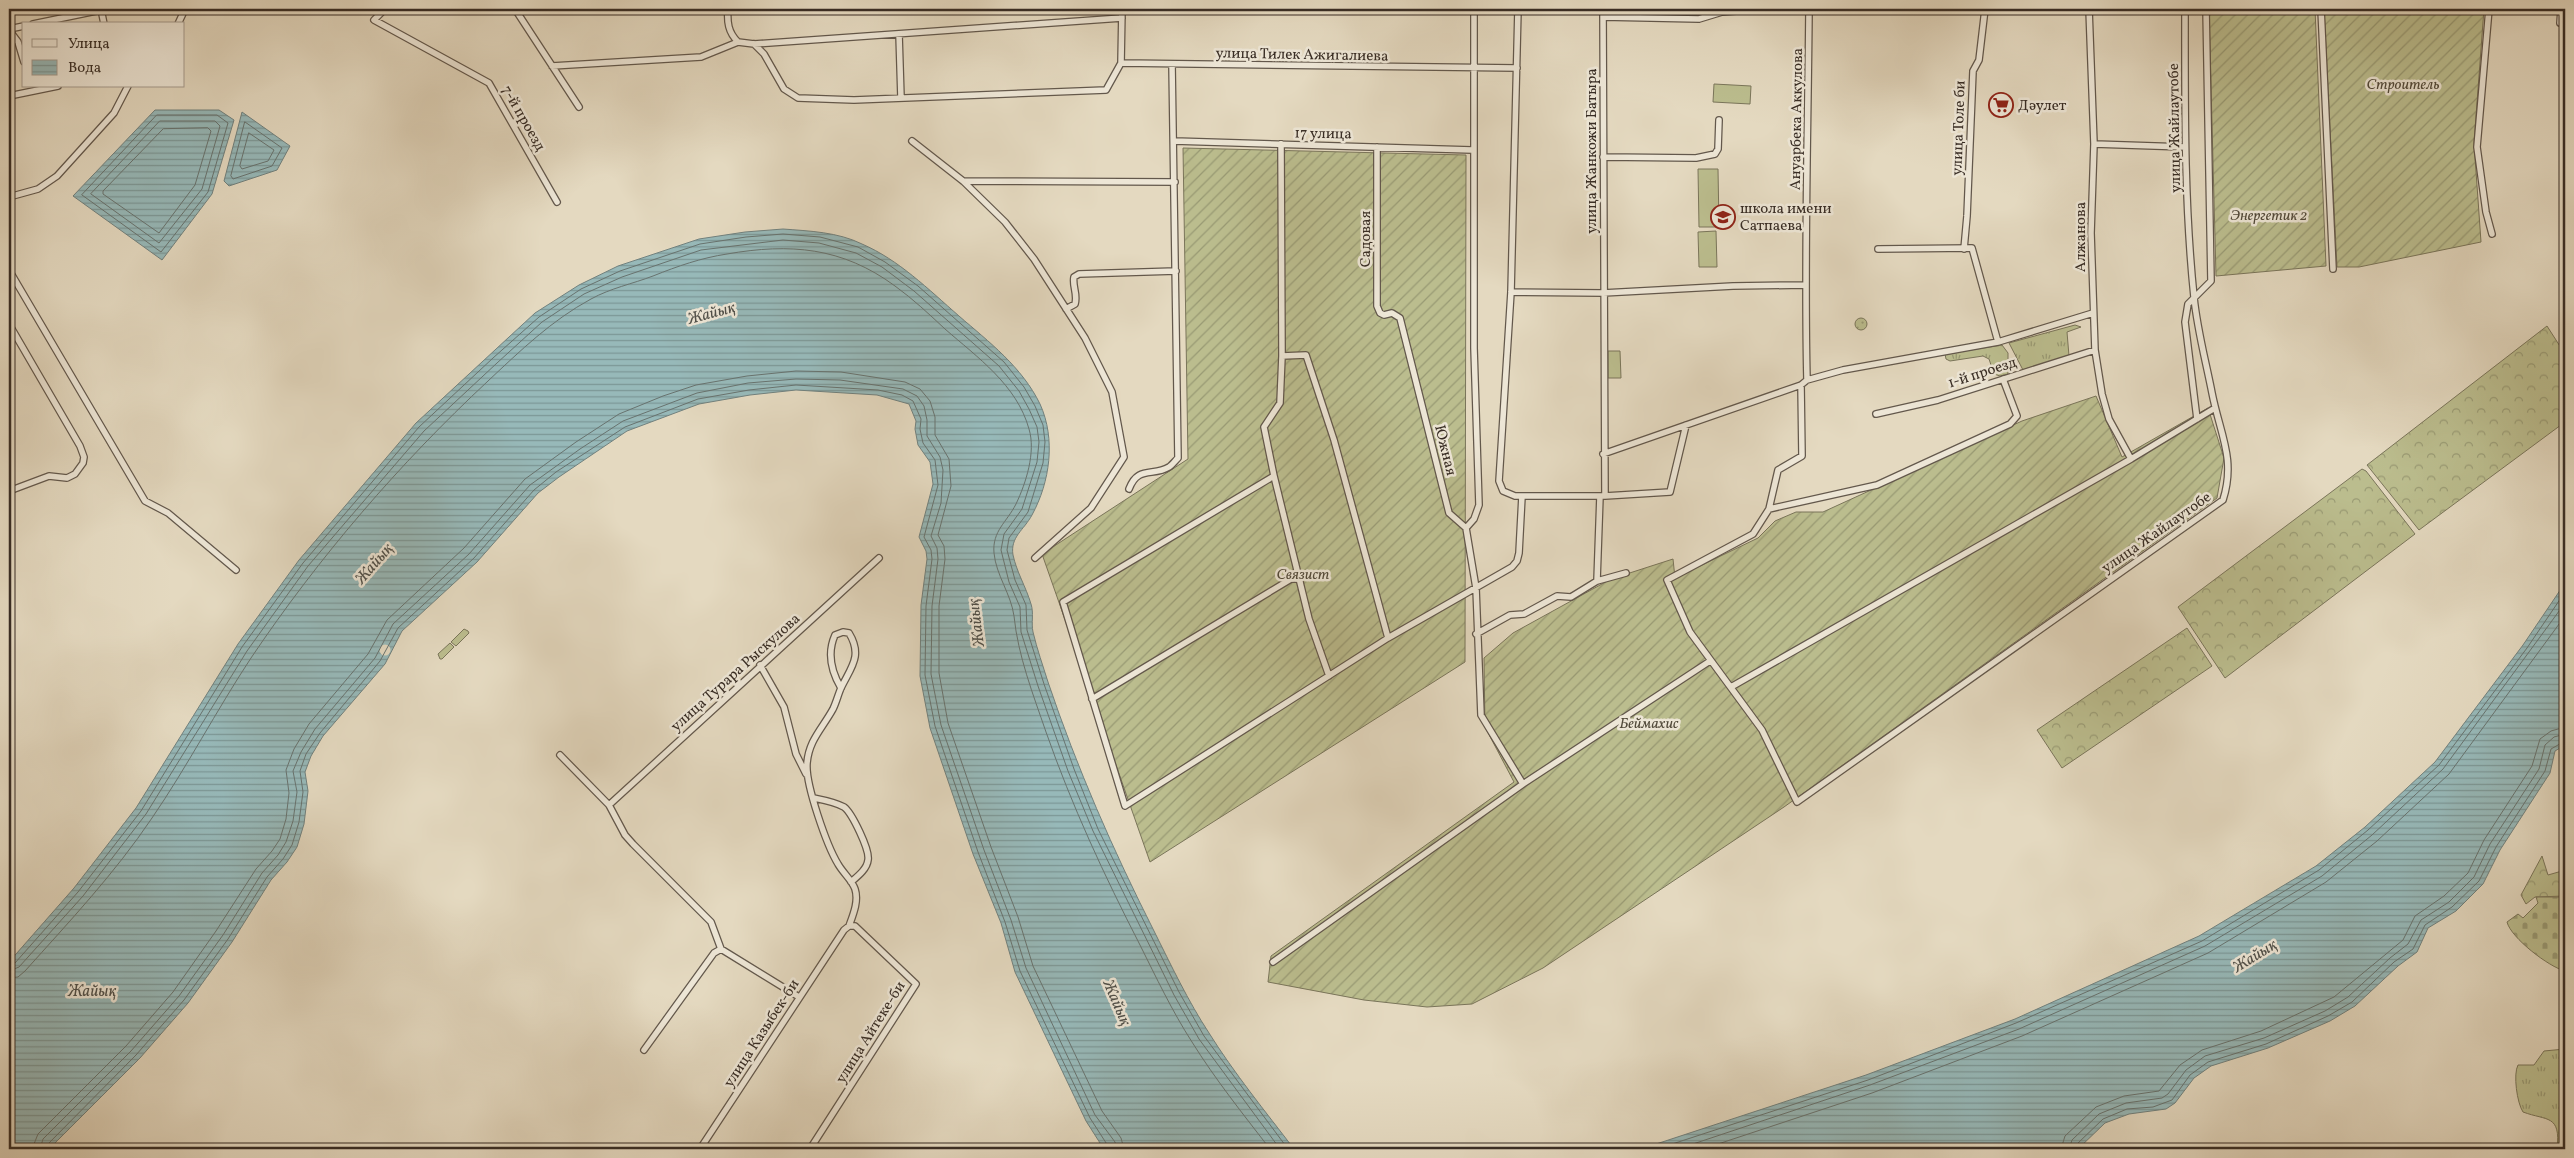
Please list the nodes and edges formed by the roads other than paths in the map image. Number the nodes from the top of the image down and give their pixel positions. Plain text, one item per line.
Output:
1 (103, 9) edge
2 (185, 9) edge
3 (384, 9) edge
4 (515, 9) edge
5 (728, 9) edge
6 (1122, 9) edge
7 (1474, 9) edge
8 (1518, 9) edge
9 (1603, 9) edge
10 (1642, 9) edge
11 (1764, 9) edge
12 (1809, 9) edge
13 (1985, 9) edge
14 (2089, 9) edge
15 (2185, 9) edge
16 (2206, 9) edge
17 (2321, 9) edge
18 (2489, 9) edge
19 (2561, 9) edge
20 (1603, 16) junction
21 (1641, 16) junction
22 (1122, 18) junction
23 (42, 22) edge
24 (104, 22) edge
25 (179, 22) edge
26 (2565, 23) edge
27 (22, 27) edge
28 (9, 30) edge
29 (899, 34) junction
30 (738, 42) junction
31 (754, 44) junction
32 (22, 55) edge
33 (1121, 63) junction
34 (1172, 64) junction
35 (552, 66) junction
36 (1517, 68) junction
37 (1472, 69) junction
38 (127, 88) edge
39 (29, 89) edge
40 (9, 96) edge
41 (902, 98) junction
42 (579, 107) dead end
43 (1719, 120) dead end
44 (912, 141) dead end
45 (1174, 141) junction
46 (1281, 144) junction
47 (2094, 144) junction
48 (1377, 147) junction
49 (2185, 147) junction
50 (1472, 150) junction
51 (1603, 157) junction
52 (963, 181) junction
53 (1174, 182) junction
54 (9, 197) edge
55 (557, 202) dead end
56 (2492, 234) dead end
57 (1878, 249) dead end
58 (1964, 249) junction
59 (9, 270) edge
60 (2333, 270) dead end
61 (1176, 271) junction
62 (1805, 286) junction
63 (1511, 292) junction
64 (1603, 293) junction
65 (2194, 298) junction
66 (1066, 309) junction
67 (2093, 313) junction
68 (1396, 314) joint
69 (9, 324) edge
70 (1998, 342) junction
71 (2095, 350) junction
72 (1282, 356) junction
73 (2003, 379) junction
74 (1807, 380) junction
75 (1801, 385) junction
76 (2215, 408) junction
77 (1876, 414) dead end
78 (2197, 419) junction
79 (1686, 425) junction
80 (1603, 454) junction
81 (2131, 459) junction
82 (1274, 476) junction
83 (1129, 489) dead end
84 (9, 490) edge
85 (1519, 496) junction
86 (1602, 496) junction
87 (1769, 509) junction
88 (1466, 528) junction
89 (880, 558) dead end
90 (1035, 558) dead end
91 (236, 570) dead end
92 (1626, 573) dead end
93 (1300, 579) junction
94 (1597, 581) junction
95 (1476, 588) junction
96 (1476, 634) junction
97 (1388, 638) junction
98 (1710, 661) junction
99 (760, 665) junction
100 (1329, 676) junction
101 (1731, 686) junction
102 (841, 688) junction
103 (1092, 699) junction
104 (560, 755) dead end
105 (808, 778) junction
106 (1523, 784) junction
107 (814, 798) junction
108 (609, 806) junction
109 (851, 882) junction
110 (847, 928) junction
111 (721, 949) junction
112 (1273, 962) dead end
113 (799, 997) junction
114 (644, 1050) dead end
115 (700, 1149) edge
116 (810, 1149) edge

1 - 23 street
1 - 24 street
2 - 25 street
3 - 55 street, 7-й проезд
4 - 35 street
5 - 30 street
6 - 22 street
7 - 37 street
8 - 36 street
9 - 20 street, улица Жанкожи Батыра
10 - 21 street
11 - 21 street
12 - 62 street, Ануарбека Аккулова
13 - 58 street, улица Толе би
14 - 47 street, Алжанова
15 - 49 street, улица Жайлаутобе
16 - 65 street
17 - 60 street
18 - 56 street
19 - 26 street
20 - 21 street
20 - 51 street, улица Жанкожи Батыра
22 - 29 street
22 - 33 street
27 - 28 street
28 - 32 street
29 - 31 street
29 - 41 street
30 - 31 street
30 - 35 street
31 - 41 street
33 - 34 street, улица Тилек Ажигалиева
33 - 41 street
34 - 37 street, улица Тилек Ажигалиева
34 - 45 street
35 - 42 street
36 - 37 street, улица Тилек Ажигалиева
36 - 63 street
37 - 50 street
38 - 54 street
39 - 40 street
43 - 51 street
44 - 52 street
45 - 46 street, 17 улица
45 - 53 street
46 - 48 street, 17 улица
46 - 72 street
47 - 49 street
47 - 67 street, Алжанова
48 - 50 street, 17 улица
48 - 68 street, Садовая
49 - 65 street, улица Жайлаутобе
50 - 88 street
51 - 64 street, улица Жанкожи Батыра
52 - 53 street
52 - 66 street
53 - 61 street
57 - 58 street
58 - 70 street
59 - 91 street
61 - 66 street
61 - 83 street
62 - 64 street
62 - 74 street, Ануарбека Аккулова
63 - 64 street
63 - 85 street
64 - 80 street, улица Жанкожи Батыра
65 - 76 street, улица Жайлаутобе
65 - 78 street
66 - 90 street
67 - 70 street
67 - 71 street, Алжанова
68 - 88 street, Южная
69 - 84 street
70 - 74 street
71 - 73 street, 1-й проезд
71 - 81 street, Алжанова
72 - 82 street
72 - 97 street
73 - 77 street, 1-й проезд
73 - 87 street
74 - 75 street
75 - 79 street
75 - 87 street
76 - 78 street
76 - 101 street, улица Жайлаутобе
78 - 81 street
79 - 80 street
79 - 86 street
80 - 86 street, улица Жанкожи Батыра
81 - 101 street
82 - 93 street
82 - 103 street
85 - 86 street
85 - 95 street
86 - 94 street, улица Жанкожи Батыра
87 - 98 street
88 - 95 street
89 - 99 street, улица Турара Рыскулова
92 - 94 street
93 - 100 street
93 - 103 street
94 - 96 street
95 - 96 street
95 - 97 street
96 - 106 street
97 - 100 street
98 - 101 street
98 - 106 street
99 - 105 street
99 - 108 street, улица Турара Рыскулова
100 - 103 street
102 - 102 street
102 - 105 street
104 - 108 street
105 - 107 street
106 - 112 street
107 - 109 street
107 - 109 street
108 - 111 street
109 - 110 street, улица Казыбек-би
110 - 113 street, улица Казыбек-би
110 - 116 street, улица Айтеке-би
111 - 113 street
111 - 114 street
113 - 115 street, улица Казыбек-би

